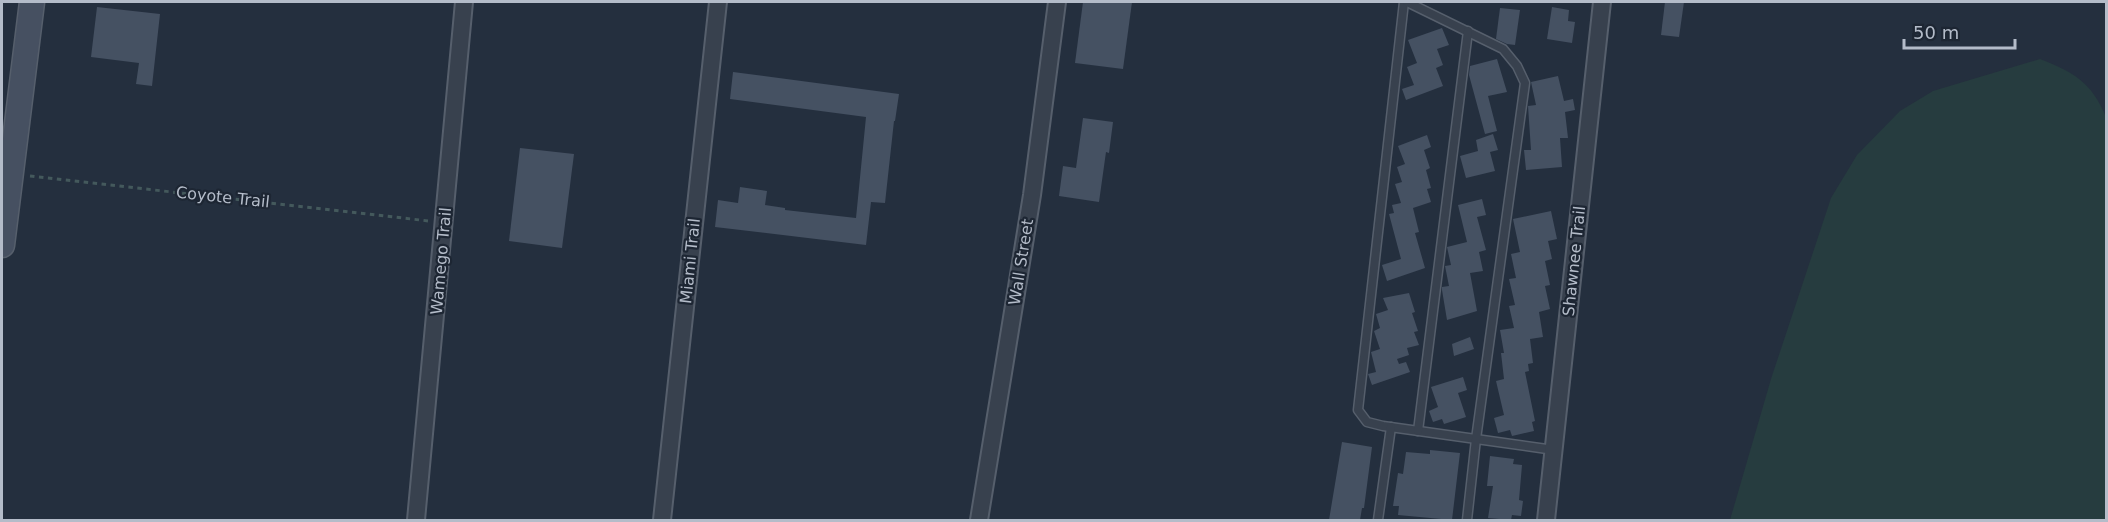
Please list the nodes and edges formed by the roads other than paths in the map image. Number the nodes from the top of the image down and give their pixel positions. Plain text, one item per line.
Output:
1 (32, 2) edge
2 (464, 2) edge
3 (718, 2) edge
4 (1057, 2) edge
5 (1406, 2) edge
6 (1602, 2) edge
7 (1468, 32) junction
8 (6, 173) edge
9 (2, 245) edge
10 (1391, 427) junction
11 (1418, 431) junction
12 (1476, 439) junction
13 (1554, 450) junction
14 (416, 520) edge
15 (662, 520) edge
16 (979, 520) edge
17 (1378, 520) edge
18 (1467, 520) edge
19 (1546, 520) edge

1 - 8 street
2 - 14 street, Wamego Trail
3 - 15 street, Miami Trail
4 - 16 street, Wall Street
5 - 7 lane
5 - 10 lane
6 - 13 street, Shawnee Trail
7 - 11 lane
7 - 12 lane
8 - 9 street
10 - 11 lane
10 - 17 lane
11 - 12 lane
12 - 13 lane
12 - 18 lane
13 - 19 street, Shawnee Trail

